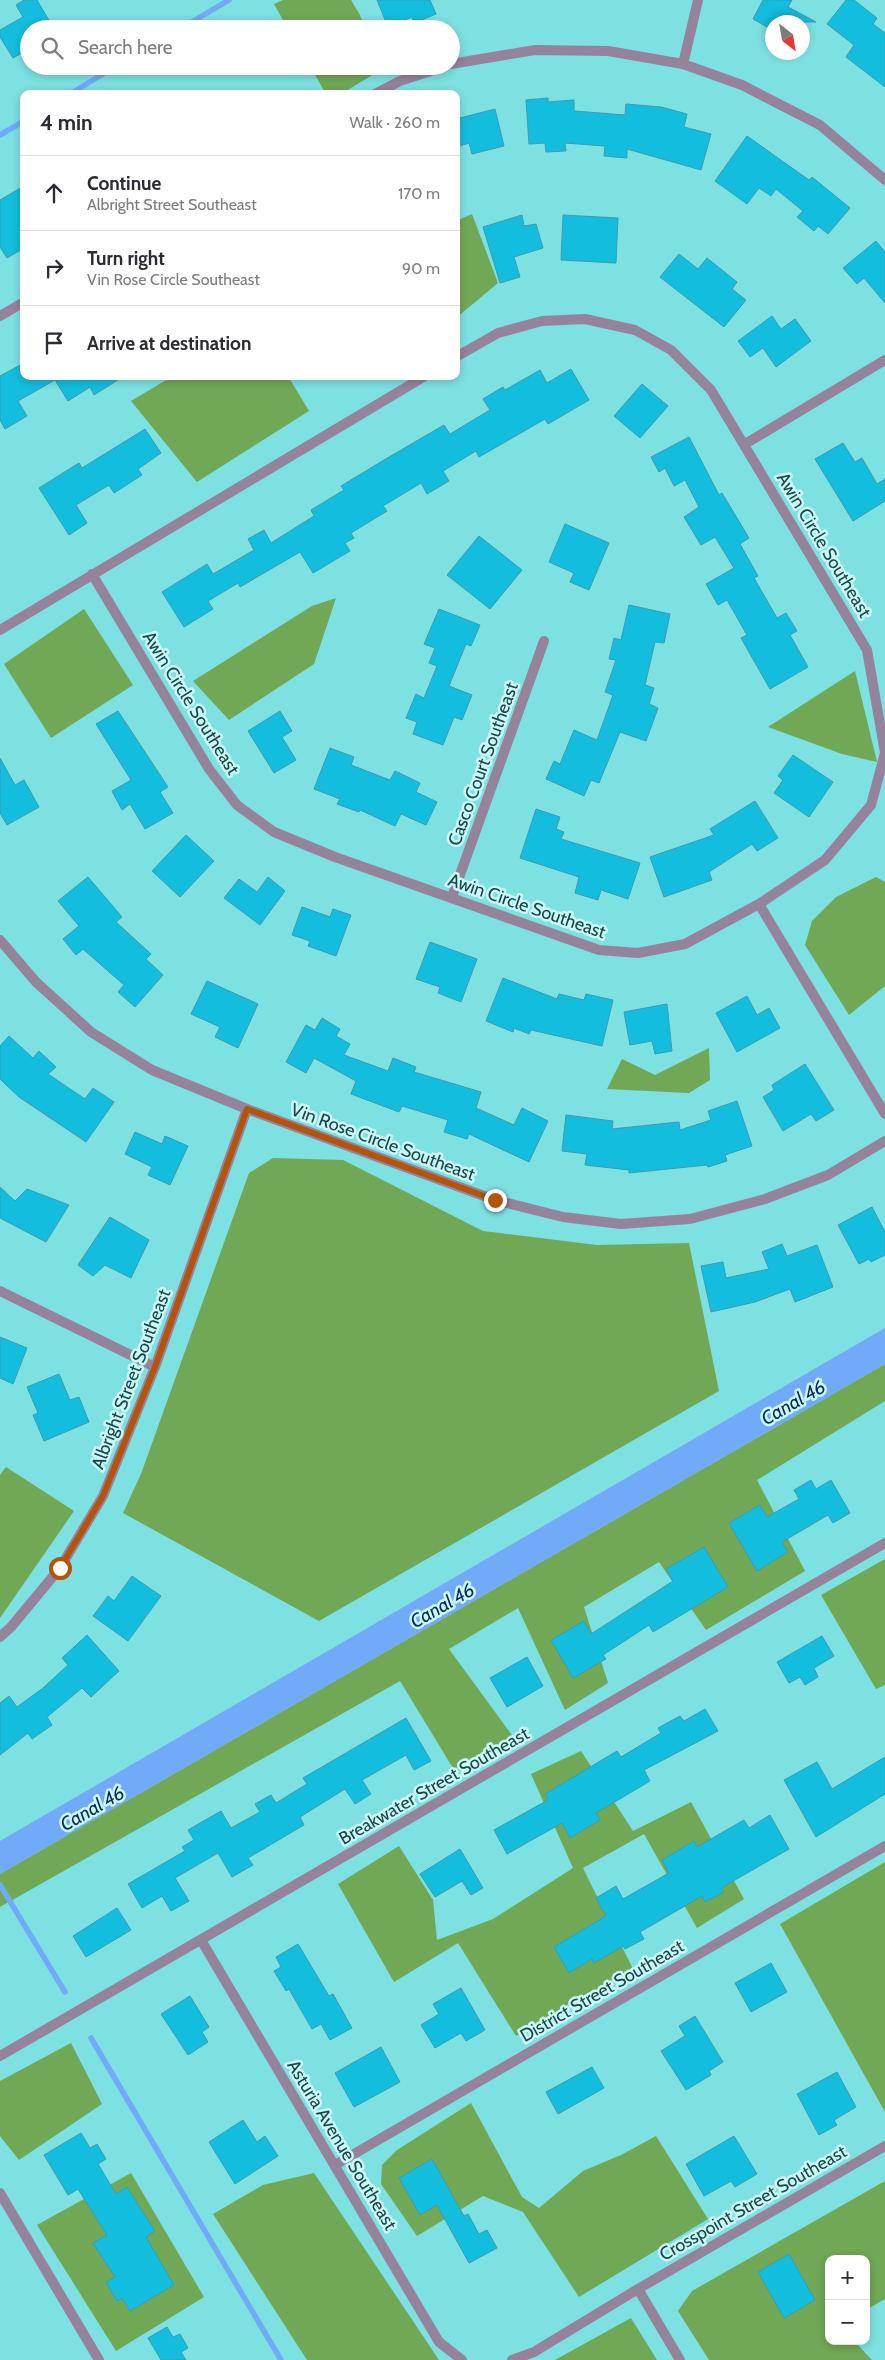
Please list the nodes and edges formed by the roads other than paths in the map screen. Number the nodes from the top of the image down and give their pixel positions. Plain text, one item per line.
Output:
1 (698, 0) edge
2 (460, 62) edge
3 (683, 64) junction
4 (420, 75) edge
5 (383, 90) edge
6 (885, 180) edge
7 (20, 304) edge
8 (0, 316) edge
9 (460, 356) edge
10 (885, 360) edge
11 (418, 380) edge
12 (745, 444) junction
13 (92, 574) junction
14 (0, 630) edge
15 (544, 641) dead end
16 (452, 897) junction
17 (759, 904) junction
18 (0, 940) edge
19 (247, 1109) junction
20 (885, 1114) edge
21 (885, 1141) edge
22 (0, 1291) edge
23 (155, 1367) junction
24 (885, 1544) edge
25 (0, 1637) edge
26 (885, 1846) edge
27 (201, 1940) junction
28 (0, 2056) edge
29 (885, 2146) edge
30 (334, 2165) junction
31 (0, 2193) edge
32 (638, 2289) junction
33 (99, 2360) edge
34 (462, 2360) edge
35 (512, 2360) edge
36 (680, 2360) edge

1 - 3 street
2 - 3 street
3 - 6 street
4 - 5 street
7 - 8 street
9 - 12 street, Awin Circle Southeast
10 - 12 street
11 - 13 street
12 - 17 street, Awin Circle Southeast
13 - 14 street
13 - 16 street, Awin Circle Southeast
15 - 16 street, Casco Court Southeast
16 - 17 street, Awin Circle Southeast
17 - 20 street
18 - 19 street, Vin Rose Circle Southeast
19 - 21 street, Vin Rose Circle Southeast
19 - 23 street, Albright Street Southeast
22 - 23 street
23 - 25 street, Albright Street Southeast
24 - 27 street, Breakwater Street Southeast
26 - 30 street, District Street Southeast
27 - 28 street, Breakwater Street Southeast
27 - 30 street, Asturia Avenue Southeast
29 - 32 street, Crosspoint Street Southeast
30 - 34 street, Asturia Avenue Southeast
31 - 33 street
32 - 35 street
32 - 36 street

